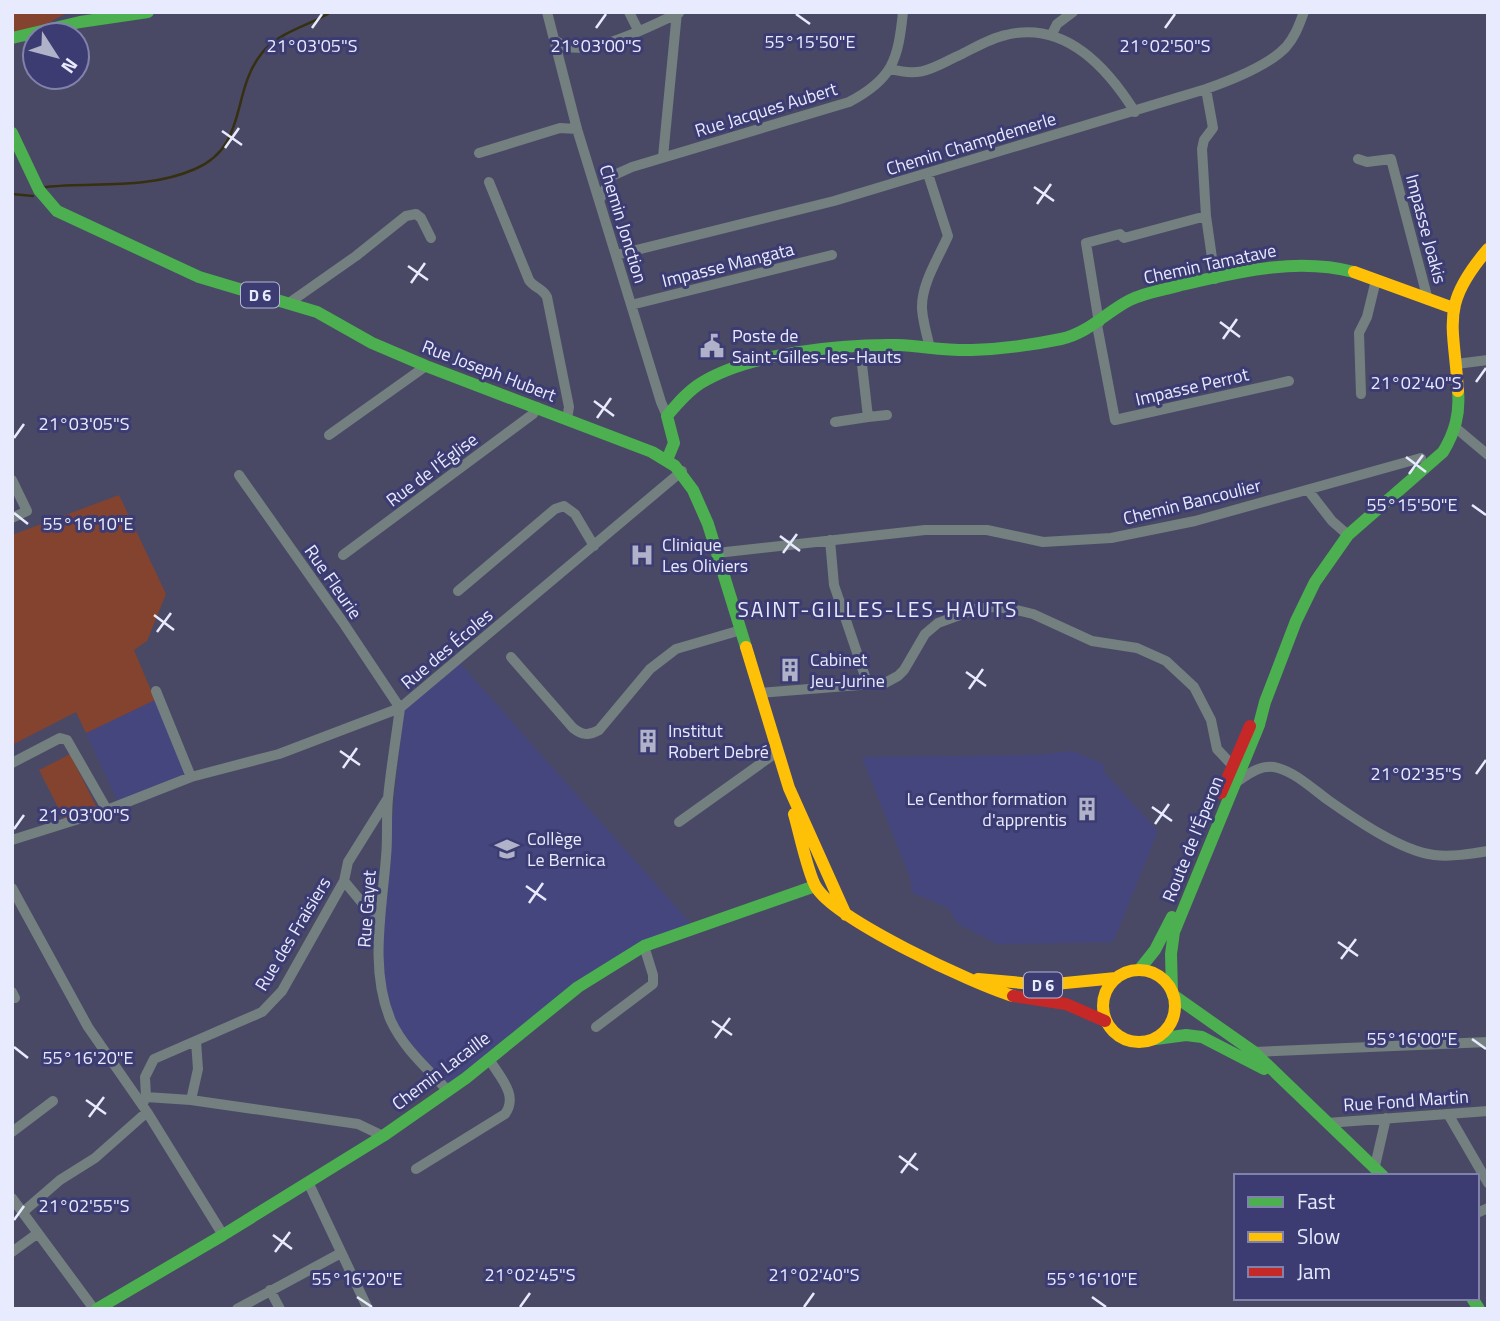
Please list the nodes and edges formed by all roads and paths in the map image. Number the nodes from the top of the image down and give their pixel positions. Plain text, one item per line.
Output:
1 (148, 12) edge
2 (547, 12) edge
3 (629, 12) edge
4 (903, 12) edge
5 (1073, 12) edge
6 (1304, 12) edge
7 (678, 13) edge
8 (638, 30) junction
9 (1052, 34) junction
10 (12, 38) edge
11 (556, 40) junction
12 (891, 69) junction
13 (1206, 89) junction
14 (1135, 112) junction
15 (577, 128) junction
16 (12, 133) edge
17 (479, 153) dead end
18 (663, 157) junction
19 (1358, 159) dead end
20 (929, 174) junction
21 (489, 182) dead end
22 (600, 199) junction
23 (1206, 216) junction
24 (431, 238) dead end
25 (1488, 249) edge
26 (616, 255) junction
27 (832, 256) dead end
28 (1215, 279) junction
29 (1376, 280) junction
30 (1428, 300) junction
31 (289, 303) junction
32 (631, 305) junction
33 (1453, 308) junction
34 (1098, 324) junction
35 (860, 347) junction
36 (930, 348) junction
37 (1488, 360) edge
38 (1456, 363) junction
39 (426, 366) junction
40 (1289, 381) dead end
41 (1361, 394) dead end
42 (537, 407) junction
43 (887, 415) dead end
44 (667, 416) junction
45 (868, 417) junction
46 (568, 419) junction
47 (835, 422) dead end
48 (1456, 428) junction
49 (329, 435) dead end
50 (1488, 454) edge
51 (1421, 458) dead end
52 (667, 460) junction
53 (682, 471) junction
54 (239, 475) dead end
55 (12, 480) edge
56 (1308, 490) junction
57 (12, 518) edge
58 (1348, 535) junction
59 (830, 540) junction
60 (594, 546) junction
61 (717, 553) junction
62 (343, 555) dead end
63 (458, 591) dead end
64 (741, 631) junction
65 (511, 657) dead end
66 (868, 685) junction
67 (156, 691) dead end
68 (760, 693) junction
69 (1265, 702) junction
70 (400, 708) junction
71 (777, 752) junction
72 (12, 763) edge
73 (1232, 765) junction
74 (191, 778) junction
75 (1233, 784) junction
76 (789, 788) junction
77 (388, 798) junction
78 (1224, 806) junction
79 (107, 810) junction
80 (679, 822) dead end
81 (365, 833) junction
82 (12, 840) edge
83 (388, 840) junction
84 (1488, 851) edge
85 (344, 881) junction
86 (815, 886) junction
87 (12, 888) edge
88 (839, 901) junction
89 (846, 915) junction
90 (379, 923) junction
91 (644, 946) junction
92 (1139, 970) junction
93 (1116, 978) junction
94 (970, 979) junction
95 (1173, 994) junction
96 (1105, 1021) junction
97 (596, 1027) dead end
98 (1155, 1039) junction
99 (196, 1041) junction
100 (1488, 1042) edge
101 (1254, 1052) junction
102 (489, 1059) junction
103 (1278, 1077) junction
104 (448, 1091) junction
105 (191, 1100) junction
106 (53, 1101) dead end
107 (145, 1105) junction
108 (1488, 1111) edge
109 (1448, 1114) junction
110 (1386, 1118) junction
111 (1328, 1123) junction
112 (12, 1132) edge
113 (383, 1136) junction
114 (416, 1170) dead end
115 (1379, 1171) edge
116 (308, 1182) junction
117 (1488, 1183) edge
118 (12, 1198) edge
119 (23, 1212) junction
120 (38, 1233) junction
121 (223, 1234) junction
122 (12, 1252) edge
123 (341, 1253) junction
124 (270, 1290) junction
125 (95, 1309) edge
126 (237, 1309) edge
127 (280, 1309) edge
128 (368, 1309) edge

1 - 10 main road
2 - 11 street, Chemin Jonction
3 - 8 street
4 - 12 street
5 - 9 street
6 - 13 street, Chemin Champdemerle
7 - 8 street
7 - 18 street
8 - 11 street
9 - 12 street
9 - 14 street
11 - 15 street, Chemin Jonction
12 - 18 street, Rue Jacques Aubert
13 - 14 street, Chemin Champdemerle
13 - 23 street
14 - 20 street, Chemin Champdemerle
15 - 17 street
15 - 22 street, Chemin Jonction
16 - 31 main road, Rue Joseph Hubert / D 6
18 - 22 street, Rue Jacques Aubert
19 - 30 street, Impasse Joakis
20 - 26 street, Chemin Champdemerle
20 - 36 street
21 - 46 street
22 - 26 street, Chemin Jonction
23 - 28 street
23 - 34 street
24 - 31 street
25 - 33 main road
26 - 32 street, Chemin Jonction
27 - 32 street, Impasse Mangata
28 - 29 main road, Chemin Tamatave
28 - 34 main road, Chemin Tamatave
29 - 30 main road, Chemin Tamatave
29 - 41 street
30 - 33 main road, Chemin Tamatave
31 - 39 main road, Rue Joseph Hubert / D 6
32 - 44 street, Chemin Jonction
33 - 38 main road
34 - 36 main road, Chemin Tamatave
34 - 40 street, Impasse Perrot
35 - 36 main road, Chemin Tamatave
35 - 44 main road, Chemin Tamatave
35 - 45 street
37 - 38 street
38 - 48 main road
39 - 42 main road, Rue Joseph Hubert / D 6
39 - 49 street
42 - 46 main road, Rue Joseph Hubert / D 6
42 - 62 street, Rue de l'Église
43 - 45 street
44 - 52 main road
45 - 47 street
46 - 52 main road, Rue Joseph Hubert / D 6
48 - 50 street
48 - 58 main road, Route de l'Éperon
51 - 56 street, Chemin Bancoulier
52 - 53 main road, Rue Joseph Hubert / D 6
53 - 60 street, Rue des Écoles
53 - 61 main road, Rue Joseph Hubert / D 6
54 - 70 street, Rue Fleurie
55 - 57 street
56 - 58 street
56 - 59 street, Chemin Bancoulier
58 - 69 main road, Route de l'Éperon
59 - 61 street, Chemin Bancoulier
59 - 66 street
60 - 63 street
60 - 70 street, Rue des Écoles
61 - 64 main road, Rue Joseph Hubert / D 6
64 - 65 street
64 - 68 main road, Rue Joseph Hubert / D 6
66 - 68 street
66 - 73 street
67 - 74 street
68 - 71 main road, Rue Joseph Hubert / D 6
69 - 73 main road, Route de l'Éperon
69 - 75 main road, Route de l'Éperon
70 - 74 street, Rue des Écoles
70 - 77 street, Rue Gayet
71 - 76 main road, Rue Joseph Hubert / D 6
71 - 80 street
72 - 79 street
73 - 78 main road
73 - 92 main road, Route de l'Éperon
74 - 79 street, Rue des Écoles
75 - 78 main road, Route de l'Éperon
75 - 84 street
76 - 86 main road, Rue Joseph Hubert / D 6
76 - 88 main road, Rue Joseph Hubert / D 6
77 - 81 street, Rue des Fraisiers
77 - 83 street, Rue Gayet
78 - 95 main road, Route de l'Éperon
79 - 82 street, Rue des Écoles
81 - 83 street
81 - 85 street, Rue des Fraisiers
83 - 90 street, Rue Gayet
85 - 90 street
85 - 99 street, Rue des Fraisiers
86 - 88 main road
86 - 89 main road, Rue Joseph Hubert / D 6
86 - 91 main road, Chemin Lacaille
87 - 107 street
88 - 89 main road, Rue Joseph Hubert / D 6
89 - 94 main road, Rue Joseph Hubert / D 6
90 - 104 street, Rue Gayet
91 - 97 street
91 - 102 main road, Chemin Lacaille
92 - 93 main road
92 - 95 main road
93 - 94 main road, Rue Joseph Hubert / D 6
93 - 96 main road
94 - 96 main road, Rue Joseph Hubert / D 6
95 - 98 main road
95 - 101 main road
96 - 98 main road
98 - 103 main road
99 - 105 street
99 - 107 street, Rue des Fraisiers
100 - 101 street
101 - 103 main road
102 - 104 main road, Chemin Lacaille
102 - 114 street
103 - 111 main road
104 - 113 main road, Chemin Lacaille
105 - 107 street
105 - 113 street
106 - 112 street
107 - 119 street
107 - 121 street
108 - 109 street, Rue Fond Martin
109 - 110 street, Rue Fond Martin
109 - 117 street
110 - 111 street, Rue Fond Martin
110 - 115 street
111 - 115 main road
113 - 116 main road, Chemin Lacaille
116 - 121 main road, Chemin Lacaille
116 - 123 street
118 - 119 street
119 - 120 street
120 - 122 street
120 - 125 street
121 - 125 main road, Chemin Lacaille
123 - 124 street
123 - 128 street
124 - 126 street
124 - 127 street

